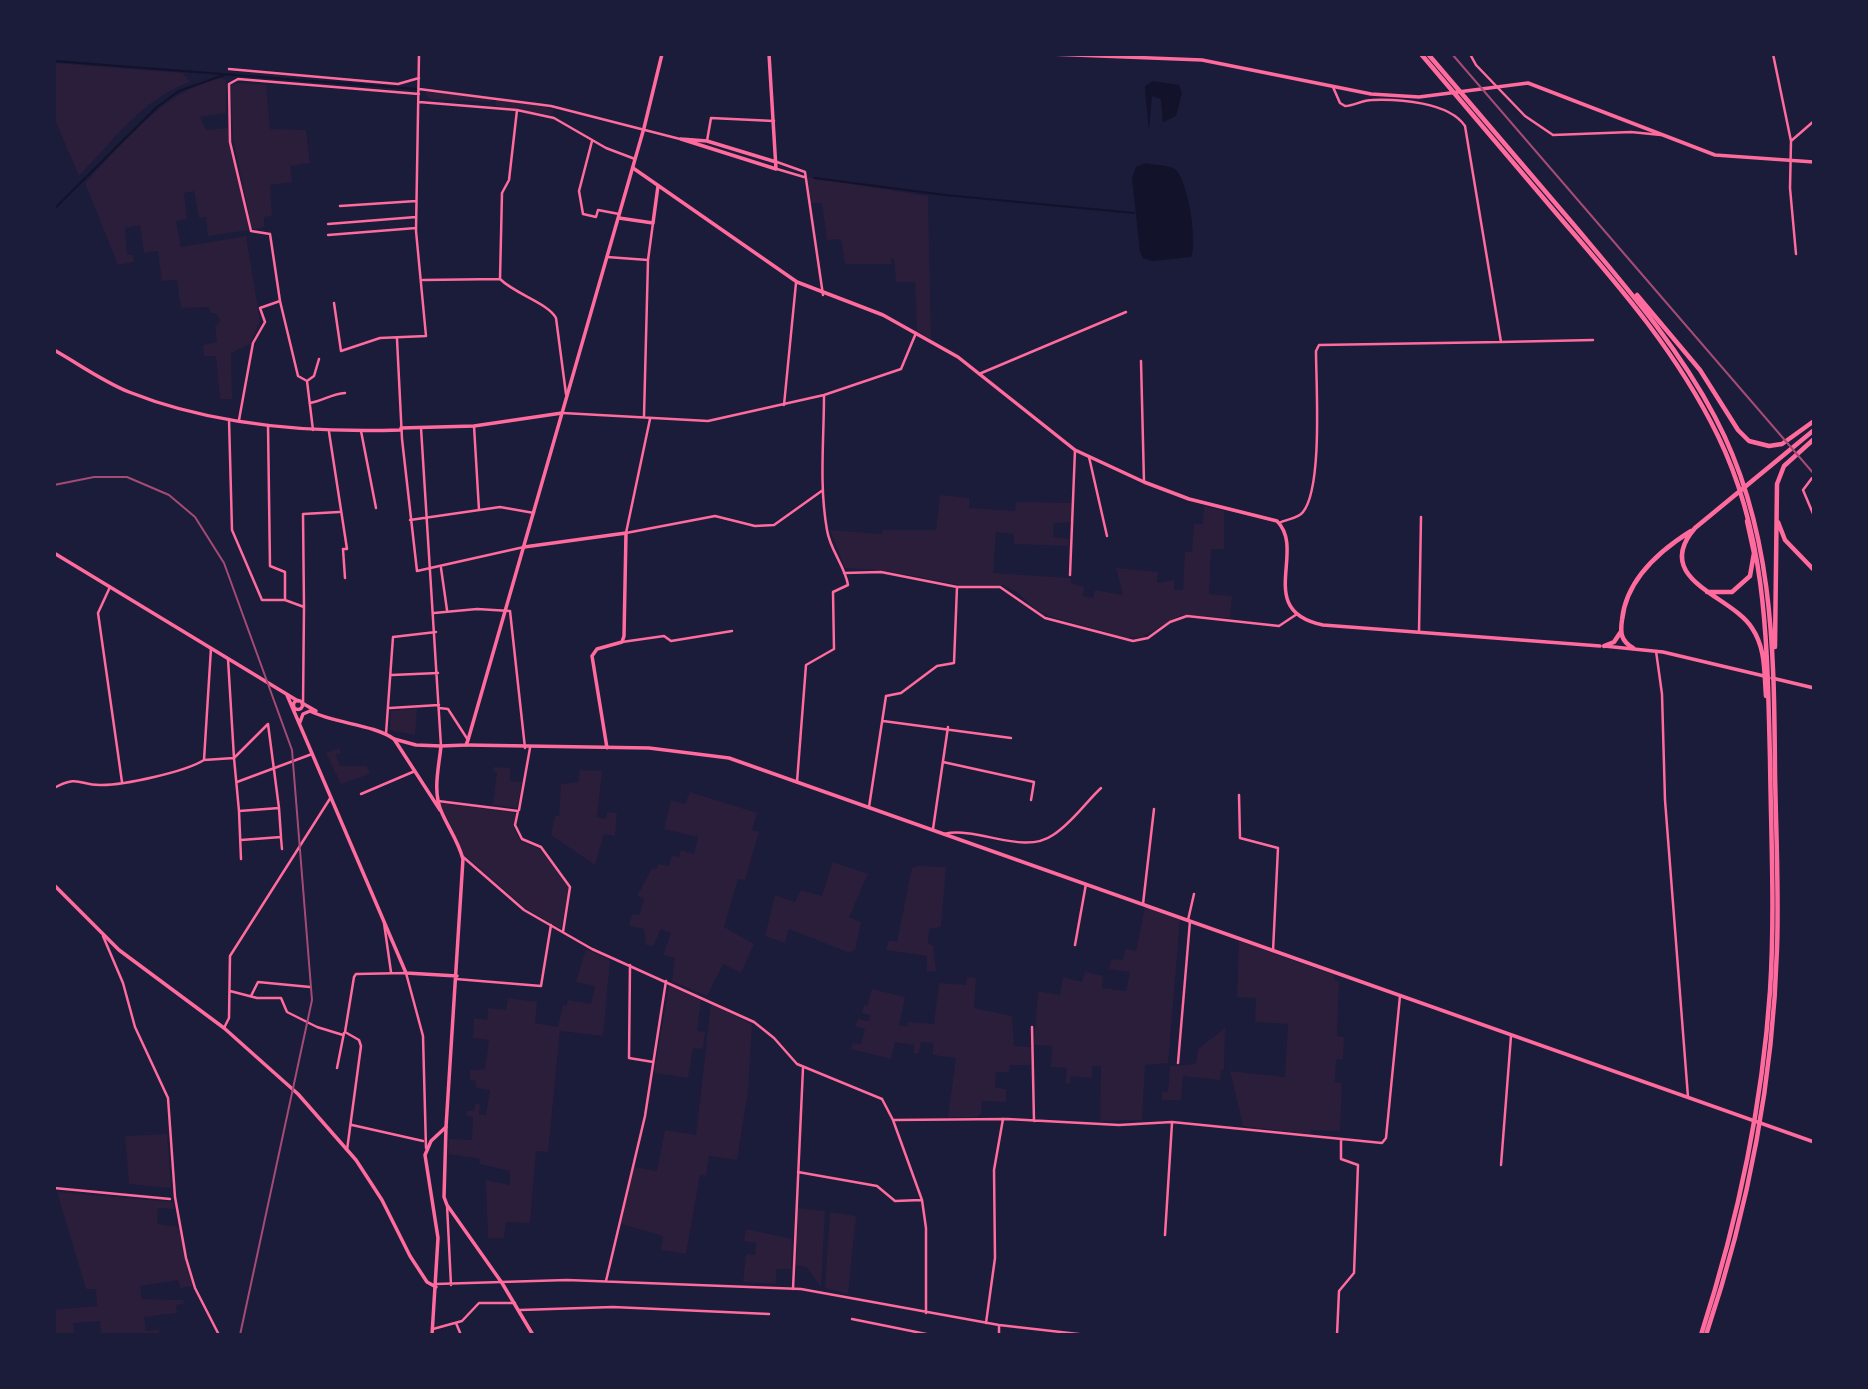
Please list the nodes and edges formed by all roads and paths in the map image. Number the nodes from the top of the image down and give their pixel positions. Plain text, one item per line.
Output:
1 (419, 54) edge
2 (662, 54) edge
3 (769, 54) edge
4 (1049, 54) edge
5 (1420, 54) edge
6 (1428, 54) edge
7 (1470, 54) edge
8 (1773, 54) edge
9 (229, 69) dead end
10 (419, 78) junction
11 (1333, 88) junction
12 (419, 89) junction
13 (419, 94) junction
14 (493, 96) junction
15 (419, 102) junction
16 (558, 107) junction
17 (492, 108) junction
18 (517, 110) junction
19 (554, 118) junction
20 (774, 121) junction
21 (1814, 121) edge
22 (644, 128) junction
23 (1665, 135) junction
24 (681, 139) junction
25 (592, 140) junction
26 (707, 141) junction
27 (1791, 141) junction
28 (635, 159) junction
29 (776, 162) junction
30 (1790, 162) junction
31 (1814, 162) edge
32 (633, 168) junction
33 (776, 169) junction
34 (804, 177) junction
35 (657, 186) junction
36 (416, 201) junction
37 (340, 206) dead end
38 (619, 216) junction
39 (416, 217) junction
40 (653, 223) junction
41 (328, 224) dead end
42 (416, 228) junction
43 (328, 235) dead end
44 (1796, 254) dead end
45 (607, 257) junction
46 (648, 260) junction
47 (500, 279) junction
48 (422, 280) junction
49 (1622, 280) junction
50 (797, 282) junction
51 (823, 295) junction
52 (280, 301) junction
53 (334, 303) dead end
54 (1126, 312) dead end
55 (916, 333) junction
56 (397, 339) junction
57 (1593, 340) dead end
58 (1501, 342) junction
59 (54, 351) edge
60 (319, 359) dead end
61 (1141, 361) dead end
62 (979, 374) junction
63 (307, 381) junction
64 (345, 393) dead end
65 (824, 395) junction
66 (568, 397) junction
67 (310, 403) junction
68 (784, 405) junction
69 (563, 413) junction
70 (644, 416) junction
71 (229, 419) junction
72 (650, 419) junction
73 (239, 420) junction
74 (1814, 421) edge
75 (268, 424) junction
76 (474, 426) junction
77 (421, 428) junction
78 (1814, 428) edge
79 (401, 429) junction
80 (313, 430) junction
81 (361, 431) junction
82 (329, 432) junction
83 (1814, 439) edge
84 (1075, 450) junction
85 (1089, 457) junction
86 (1812, 478) edge
87 (1740, 481) junction
88 (1143, 482) junction
89 (823, 490) junction
90 (1745, 494) junction
91 (376, 508) dead end
92 (480, 511) junction
93 (1776, 511) junction
94 (339, 512) junction
95 (534, 513) junction
96 (1814, 516) edge
97 (1421, 517) dead end
98 (428, 518) junction
99 (410, 520) junction
100 (1279, 523) junction
101 (1695, 528) junction
102 (626, 533) junction
103 (1107, 536) dead end
104 (524, 547) junction
105 (54, 553) edge
106 (441, 568) junction
107 (432, 570) junction
108 (1814, 570) edge
109 (844, 573) junction
110 (1070, 575) dead end
111 (345, 578) dead end
112 (110, 587) junction
113 (957, 587) junction
114 (1703, 590) junction
115 (285, 600) junction
116 (303, 607) junction
117 (507, 609) junction
118 (447, 610) junction
119 (434, 613) junction
120 (1297, 614) junction
121 (732, 631) dead end
122 (436, 632) junction
123 (1419, 632) junction
124 (1620, 632) junction
125 (622, 642) junction
126 (1602, 646) junction
127 (211, 648) junction
128 (1633, 648) junction
129 (1656, 651) junction
130 (228, 659) junction
131 (1768, 668) junction
132 (438, 673) junction
133 (391, 675) junction
134 (1814, 688) edge
135 (287, 695) junction
136 (301, 703) junction
137 (439, 706) junction
138 (294, 707) junction
139 (390, 708) junction
140 (323, 717) junction
141 (883, 721) junction
142 (300, 723) junction
143 (947, 727) junction
144 (386, 734) junction
145 (1011, 738) dead end
146 (394, 739) junction
147 (467, 743) junction
148 (441, 746) junction
149 (527, 748) junction
150 (607, 748) junction
151 (312, 754) junction
152 (234, 758) junction
153 (204, 760) junction
154 (943, 762) junction
155 (275, 769) junction
156 (415, 771) junction
157 (122, 782) junction
158 (237, 782) junction
159 (797, 782) junction
160 (54, 788) edge
161 (1101, 788) dead end
162 (361, 794) dead end
163 (1239, 795) dead end
164 (331, 796) junction
165 (1031, 800) dead end
166 (438, 801) junction
167 (869, 807) junction
168 (279, 808) junction
169 (1154, 809) dead end
170 (239, 811) junction
171 (518, 811) junction
172 (441, 812) junction
173 (933, 829) junction
174 (944, 834) junction
175 (281, 837) junction
176 (241, 840) junction
177 (282, 849) dead end
178 (462, 857) junction
179 (241, 859) dead end
180 (1086, 884) junction
181 (54, 885) edge
182 (1194, 894) dead end
183 (1143, 904) junction
184 (383, 916) junction
185 (1189, 921) junction
186 (551, 925) junction
187 (563, 932) junction
188 (102, 933) junction
189 (1074, 945) dead end
190 (1273, 951) junction
191 (630, 965) junction
192 (391, 972) junction
193 (406, 972) junction
194 (457, 977) junction
195 (666, 981) junction
196 (310, 987) dead end
197 (230, 991) junction
198 (251, 996) junction
199 (1400, 996) junction
200 (1032, 1027) dead end
201 (224, 1028) junction
202 (344, 1033) junction
203 (1511, 1036) junction
204 (653, 1062) junction
205 (1178, 1063) dead end
206 (337, 1068) dead end
207 (803, 1068) junction
208 (1688, 1097) junction
209 (1759, 1112) junction
210 (1003, 1119) junction
211 (893, 1120) junction
212 (1034, 1121) junction
213 (1172, 1122) junction
214 (351, 1125) junction
215 (446, 1127) junction
216 (1756, 1130) junction
217 (1341, 1140) junction
218 (424, 1141) junction
219 (1814, 1142) edge
220 (426, 1148) junction
221 (347, 1150) junction
222 (1501, 1165) dead end
223 (798, 1172) junction
224 (54, 1188) edge
225 (170, 1199) dead end
226 (922, 1200) junction
227 (447, 1205) junction
228 (1165, 1235) dead end
229 (606, 1281) junction
230 (502, 1283) junction
231 (436, 1285) junction
232 (451, 1285) junction
233 (793, 1289) junction
234 (515, 1303) junction
235 (520, 1310) junction
236 (926, 1313) junction
237 (769, 1314) dead end
238 (852, 1319) dead end
239 (456, 1323) junction
240 (986, 1323) junction
241 (999, 1325) junction
242 (433, 1329) junction
243 (219, 1335) edge
244 (432, 1335) edge
245 (461, 1335) edge
246 (533, 1335) edge
247 (931, 1335) edge
248 (999, 1335) edge
249 (1087, 1335) edge
250 (1337, 1335) edge
251 (1701, 1335) edge
252 (1706, 1335) edge

1 - 10 street
2 - 22 street
3 - 20 street
4 - 11 street
5 - 87 highway
6 - 49 highway
7 - 23 street
8 - 27 street
9 - 10 street
10 - 12 street
11 - 23 street
11 - 58 street
12 - 13 street
12 - 14 street
13 - 15 street
13 - 52 street
14 - 16 street
14 - 17 street
15 - 17 street
15 - 36 street
16 - 19 street
16 - 22 street
17 - 18 street
18 - 19 street
18 - 47 street
19 - 25 street
20 - 26 street
20 - 29 street
21 - 27 street
22 - 24 street
22 - 28 street
23 - 30 street
24 - 26 street
24 - 33 street
25 - 28 street
25 - 38 street
26 - 29 street
27 - 30 street
28 - 32 street
29 - 33 street
29 - 34 street
30 - 31 street
30 - 44 street
32 - 35 street
32 - 38 street
33 - 34 street
34 - 51 street
35 - 40 street
35 - 50 street
36 - 37 street
36 - 39 street
38 - 40 street
38 - 45 street
39 - 41 street
39 - 42 street
40 - 46 street
42 - 43 street
42 - 48 street
45 - 46 street
45 - 66 street
46 - 70 street
47 - 48 street
47 - 66 street
48 - 56 street
49 - 74 highway
49 - 87 highway
50 - 51 street
50 - 68 street
51 - 55 street
52 - 63 street
52 - 73 street
53 - 56 street
54 - 62 street
55 - 62 street
55 - 65 street
56 - 79 street
57 - 58 street
58 - 100 street
59 - 71 street
60 - 63 street
61 - 88 street
62 - 84 street
63 - 67 street
64 - 67 street
65 - 68 street
65 - 89 street
66 - 69 street
67 - 80 street
68 - 72 street
69 - 70 street
69 - 76 street
69 - 95 street
70 - 72 street
71 - 73 street
71 - 115 street
72 - 102 street
73 - 75 street
75 - 80 street
75 - 115 street
76 - 77 street
76 - 92 street
77 - 79 street
77 - 98 street
78 - 101 highway
79 - 81 street
79 - 99 street
80 - 82 street
81 - 82 street
81 - 91 street
82 - 94 street
83 - 93 highway
84 - 85 street
84 - 110 street
85 - 88 street
85 - 103 street
86 - 96 street
87 - 90 highway
88 - 100 street
89 - 102 street
89 - 109 street
90 - 114 highway
90 - 131 highway
92 - 95 street
92 - 98 street
93 - 108 highway
93 - 131 highway
94 - 111 street
94 - 116 street
95 - 104 street
97 - 123 street
98 - 99 street
98 - 107 street
99 - 107 street
100 - 120 street
101 - 114 highway
101 - 124 highway
102 - 104 street
102 - 125 street
104 - 106 street
104 - 117 street
105 - 112 street
106 - 107 street
106 - 118 street
107 - 119 street
109 - 113 street
109 - 159 street
112 - 127 street
112 - 157 street
113 - 120 street
113 - 141 street
114 - 131 highway
115 - 116 street
116 - 136 street
117 - 118 street
117 - 147 street
117 - 149 street
118 - 119 street
119 - 122 street
120 - 123 street
121 - 125 street
122 - 132 street
122 - 133 street
123 - 126 street
124 - 126 highway
124 - 128 highway
125 - 150 street
126 - 128 street
127 - 130 street
127 - 153 street
128 - 129 street
129 - 134 street
129 - 208 street
130 - 135 street
130 - 152 street
131 - 209 highway
131 - 209 highway
132 - 133 street
132 - 137 street
133 - 139 street
135 - 136 street
135 - 138 street
136 - 138 street
136 - 140 street
137 - 139 street
137 - 147 street
137 - 148 street
138 - 142 street
139 - 144 street
140 - 142 street
140 - 144 street
141 - 143 street
141 - 167 street
142 - 151 street
143 - 145 street
143 - 154 street
144 - 146 street
146 - 148 street
146 - 156 street
147 - 148 street
147 - 149 street
148 - 166 street
149 - 150 street
149 - 171 street
150 - 159 street
151 - 155 street
151 - 164 street
152 - 153 street
152 - 155 street
152 - 158 street
153 - 157 street
154 - 165 street
154 - 173 street
155 - 158 street
155 - 168 street
156 - 162 street
156 - 172 street
157 - 160 street
158 - 170 street
159 - 167 street
161 - 174 street
163 - 190 street
164 - 184 street
164 - 197 street
166 - 171 street
166 - 172 street
167 - 173 street
168 - 170 street
168 - 175 street
169 - 183 street
170 - 176 street
171 - 187 street
172 - 178 street
173 - 174 street
174 - 180 street
175 - 176 street
175 - 177 street
176 - 179 street
178 - 186 street
178 - 194 street
180 - 183 street
180 - 189 street
181 - 188 street
182 - 185 street
183 - 185 street
184 - 192 street
184 - 193 street
185 - 190 street
185 - 205 street
186 - 187 street
186 - 194 street
187 - 191 street
188 - 201 street
188 - 243 street
190 - 199 street
191 - 195 street
191 - 204 street
192 - 193 street
192 - 202 street
193 - 194 street
193 - 218 street
194 - 215 street
195 - 204 street
195 - 207 street
196 - 198 street
197 - 198 street
197 - 201 street
198 - 202 street
199 - 203 street
199 - 217 street
200 - 212 street
201 - 221 street
202 - 206 street
202 - 214 street
203 - 208 street
203 - 222 street
204 - 229 street
207 - 211 street
207 - 223 street
208 - 219 street
209 - 216 highway
210 - 211 street
210 - 212 street
210 - 240 street
211 - 226 street
212 - 213 street
213 - 217 street
213 - 228 street
214 - 218 street
214 - 221 street
215 - 220 street
215 - 227 street
216 - 251 highway
216 - 252 highway
217 - 250 street
218 - 220 street
220 - 231 street
221 - 231 street
223 - 226 street
223 - 233 street
224 - 225 street
226 - 236 street
227 - 230 street
227 - 232 street
229 - 230 street
229 - 233 street
230 - 232 street
230 - 234 street
231 - 232 street
231 - 242 street
233 - 236 street
234 - 235 street
234 - 239 street
235 - 237 street
235 - 246 street
236 - 240 street
238 - 247 street
239 - 242 street
239 - 245 street
240 - 241 street
241 - 248 street
241 - 249 street
242 - 244 street

